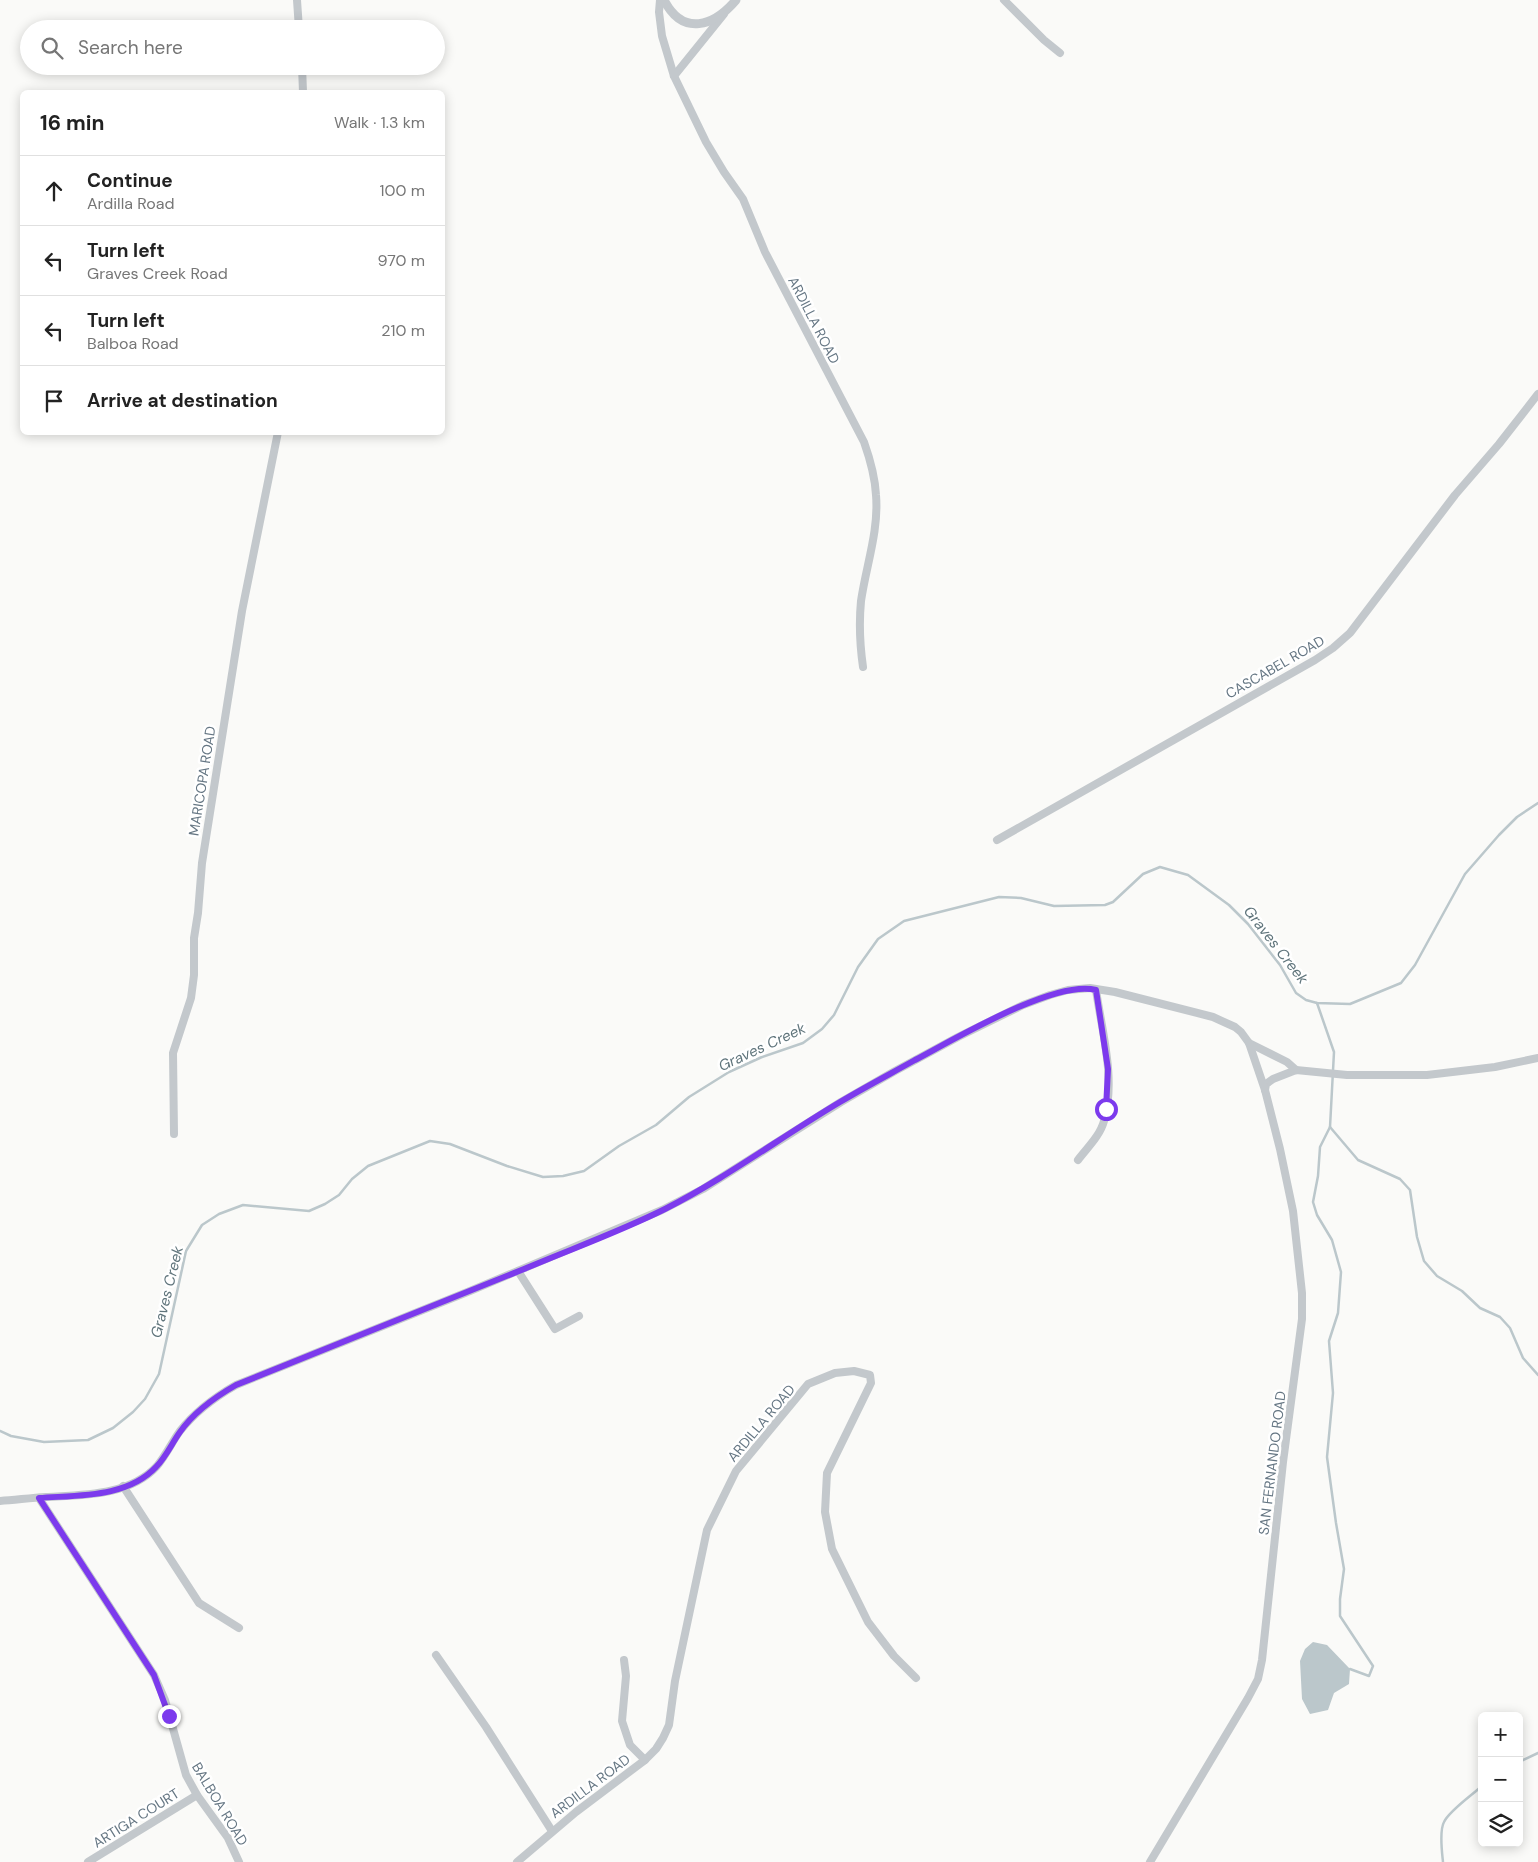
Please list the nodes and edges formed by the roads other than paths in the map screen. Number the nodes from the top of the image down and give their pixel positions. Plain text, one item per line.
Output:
1 (297, 0) edge
2 (660, 0) edge
3 (664, 0) edge
4 (736, 0) edge
5 (1004, 0) edge
6 (726, 12) junction
7 (298, 20) edge
8 (1060, 52) dead end
9 (303, 75) edge
10 (674, 76) junction
11 (304, 90) edge
12 (1538, 394) edge
13 (277, 435) edge
14 (862, 667) dead end
15 (997, 840) dead end
16 (1096, 990) junction
17 (1249, 1043) junction
18 (1538, 1058) edge
19 (1296, 1070) junction
20 (1264, 1090) junction
21 (174, 1134) dead end
22 (1078, 1160) dead end
23 (518, 1271) junction
24 (579, 1316) dead end
25 (124, 1486) junction
26 (39, 1498) junction
27 (0, 1501) edge
28 (239, 1628) dead end
29 (436, 1655) dead end
30 (624, 1660) dead end
31 (916, 1678) dead end
32 (644, 1760) junction
33 (197, 1795) junction
34 (552, 1832) junction
35 (88, 1862) edge
36 (239, 1862) edge
37 (517, 1862) edge
38 (1150, 1862) edge

1 - 7 street
2 - 10 street, ARDILLA ROAD
3 - 6 street
4 - 6 street
5 - 8 street
6 - 10 street
9 - 11 street
10 - 14 street, ARDILLA ROAD
12 - 15 street, CASCABEL ROAD
13 - 21 street, MARICOPA ROAD
16 - 17 street
16 - 22 street
16 - 23 street
17 - 19 street
17 - 20 street, SAN FERNANDO ROAD
18 - 19 street
19 - 20 street
20 - 38 street, SAN FERNANDO ROAD
23 - 24 street
23 - 25 street
25 - 26 street
25 - 28 street
26 - 27 street
26 - 33 street, BALBOA ROAD
29 - 34 street
30 - 32 street
31 - 32 street, ARDILLA ROAD
32 - 34 street, ARDILLA ROAD
33 - 35 street, ARTIGA COURT
33 - 36 street, BALBOA ROAD
34 - 37 street, ARDILLA ROAD

